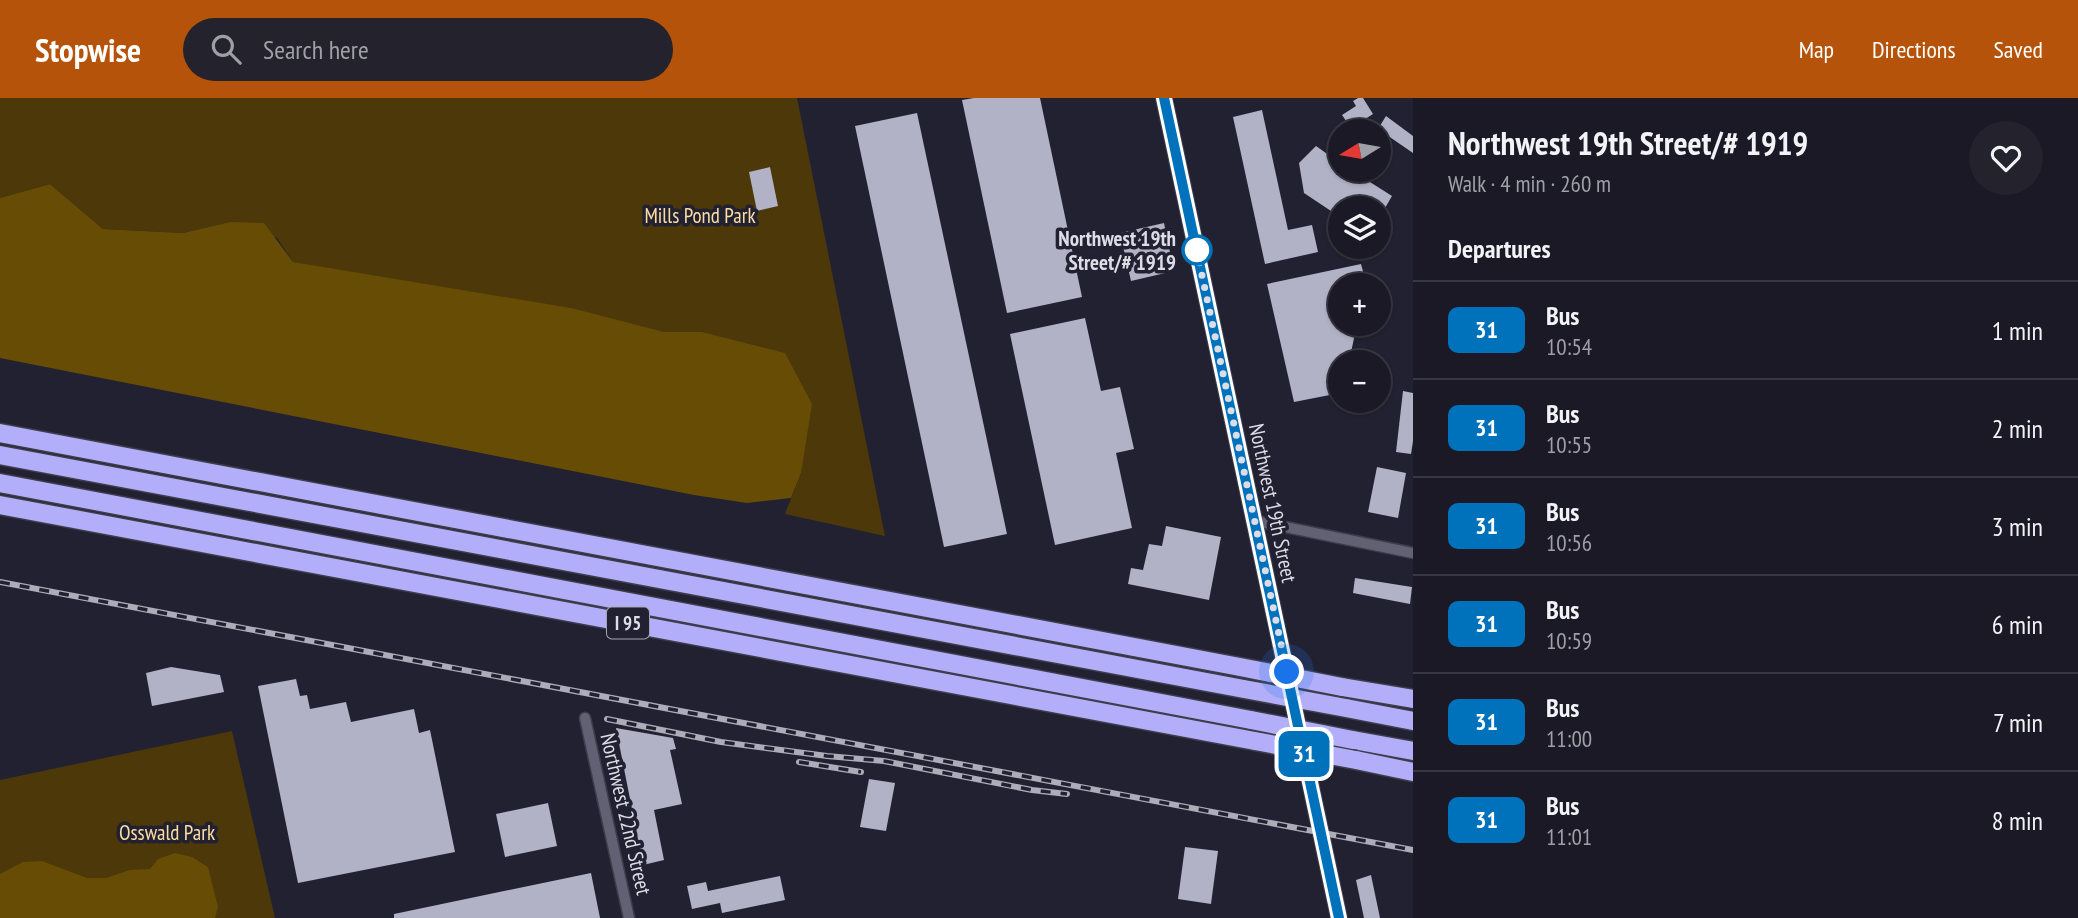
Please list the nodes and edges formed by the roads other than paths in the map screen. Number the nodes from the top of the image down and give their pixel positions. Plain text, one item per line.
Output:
1 (1164, 98) edge
2 (0, 433) edge
3 (0, 455) edge
4 (0, 483) edge
5 (0, 505) edge
6 (1256, 521) junction
7 (1413, 553) edge
8 (1413, 699) edge
9 (584, 718) dead end
10 (1413, 721) edge
11 (1413, 751) edge
12 (1413, 772) edge
13 (629, 918) edge
14 (1339, 918) edge

1 - 6 street, Northwest 19th Street
2 - 8 highway, bridge
3 - 10 highway, bridge
4 - 11 highway, bridge
5 - 12 highway, I 95, bridge
6 - 7 street
6 - 14 street, Northwest 19th Street
9 - 13 street, Northwest 22nd Street

